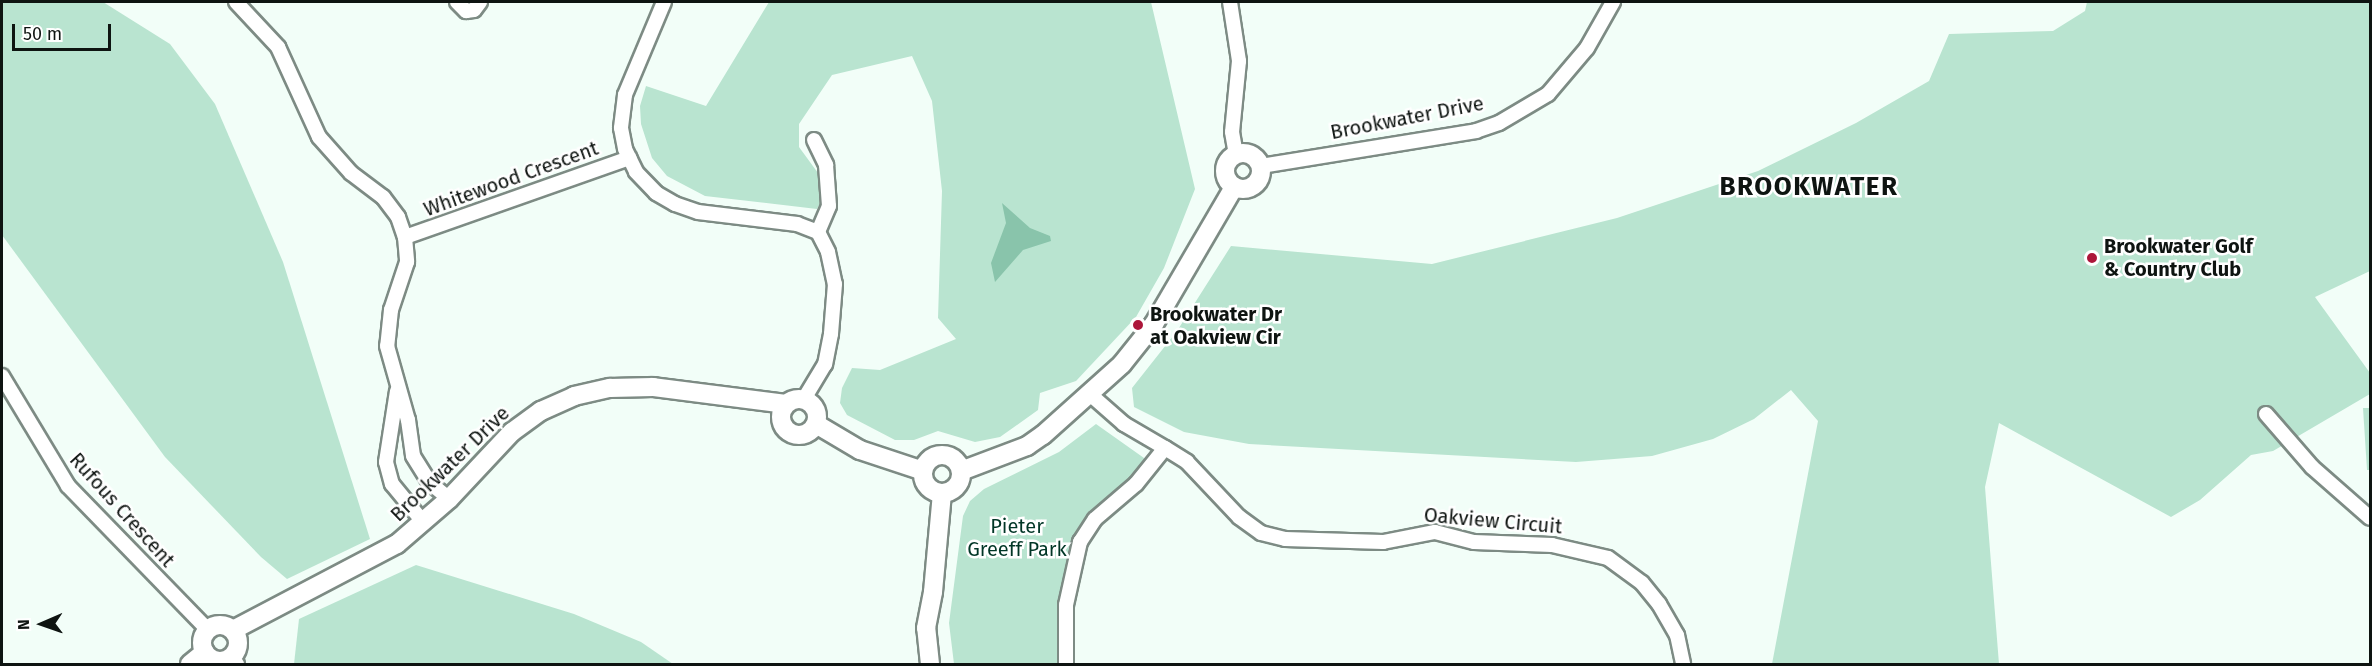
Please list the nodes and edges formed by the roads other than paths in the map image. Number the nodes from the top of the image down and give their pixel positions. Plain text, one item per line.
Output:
1 (236, 2) edge
2 (457, 2) edge
3 (480, 2) edge
4 (664, 2) edge
5 (1230, 2) edge
6 (1613, 2) edge
7 (814, 140) dead end
8 (1236, 154) junction
9 (629, 158) junction
10 (1261, 166) junction
11 (1234, 187) junction
12 (818, 232) junction
13 (405, 237) junction
14 (2, 376) edge
15 (398, 383) junction
16 (1091, 395) junction
17 (804, 399) junction
18 (785, 404) junction
19 (2266, 414) dead end
20 (816, 424) junction
21 (1165, 448) junction
22 (923, 471) junction
23 (961, 471) junction
24 (942, 493) junction
25 (449, 499) junction
26 (2370, 518) edge
27 (424, 523) junction
28 (208, 630) junction
29 (233, 630) junction
30 (205, 652) junction
31 (234, 661) edge
32 (190, 664) edge
33 (930, 664) edge
34 (1066, 664) edge
35 (1683, 664) edge

1 - 13 street
2 - 3 street
4 - 9 street
5 - 8 street
6 - 10 street, Brookwater Drive
7 - 12 street
8 - 10 street
8 - 11 street
9 - 12 street
9 - 13 street, Whitewood Crescent
10 - 11 street
11 - 16 street
12 - 17 street
13 - 15 street
14 - 28 street, Rufous Crescent
15 - 25 street
15 - 27 street
16 - 21 street, Oakview Circuit
16 - 23 street
17 - 18 street
17 - 20 street
18 - 20 street
18 - 25 street, Brookwater Drive
19 - 26 street
20 - 22 street
21 - 34 street
21 - 35 street, Oakview Circuit
22 - 23 street
22 - 24 street
23 - 24 street
24 - 33 street
25 - 27 street, Brookwater Drive
27 - 29 street, Brookwater Drive
28 - 29 street
28 - 30 street
29 - 31 street
30 - 31 street
30 - 32 street

